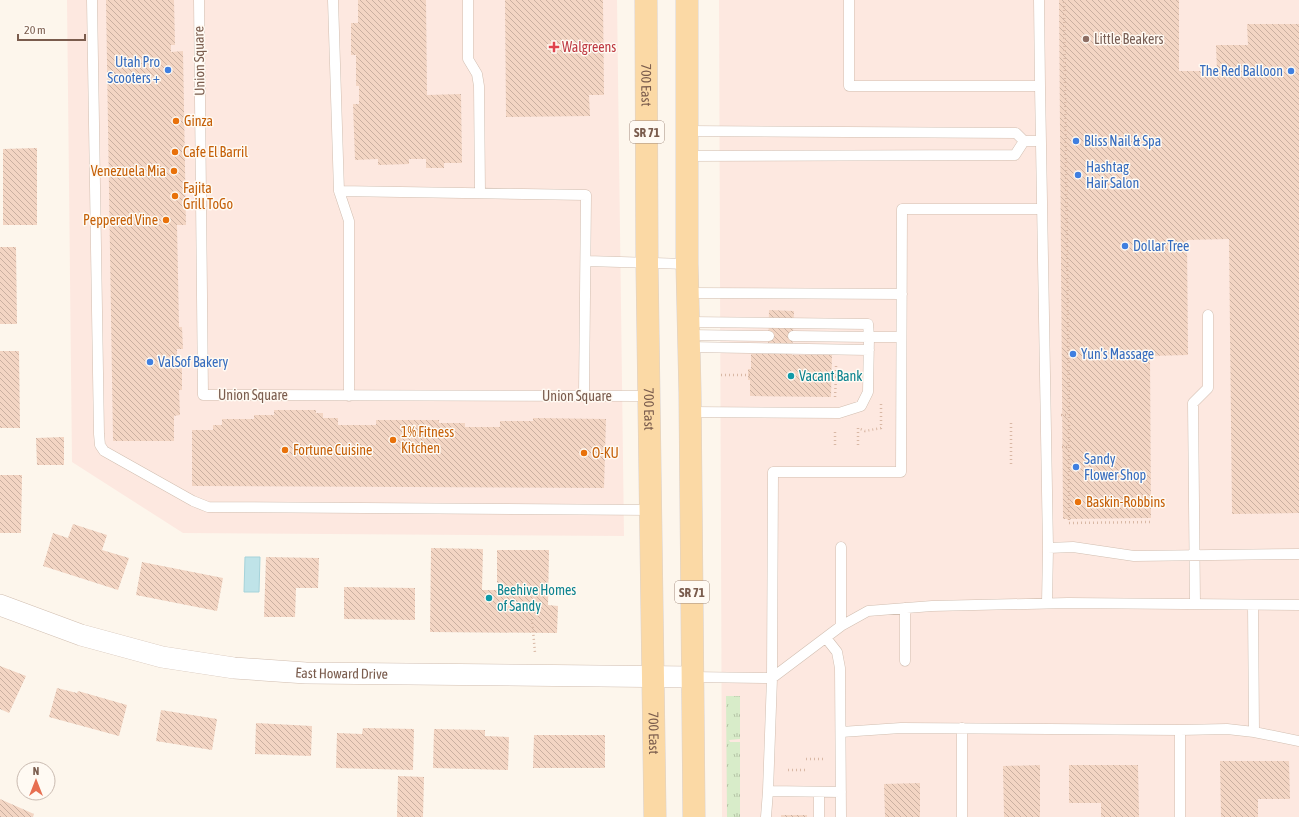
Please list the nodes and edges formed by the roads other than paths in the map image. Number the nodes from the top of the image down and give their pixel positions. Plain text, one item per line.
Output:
1 (92, 0) edge
2 (199, 0) edge
3 (334, 0) edge
4 (468, 0) edge
5 (646, 0) edge
6 (687, 0) edge
7 (849, 0) edge
8 (1039, 0) edge
9 (1040, 86) junction
10 (687, 131) junction
11 (1024, 141) junction
12 (1040, 141) junction
13 (687, 156) junction
14 (339, 191) junction
15 (480, 193) junction
16 (1042, 209) junction
17 (587, 261) junction
18 (648, 264) junction
19 (687, 264) junction
20 (688, 293) junction
21 (902, 294) junction
22 (1208, 315) dead end
23 (689, 334) junction
24 (769, 336) dead end
25 (793, 336) dead end
26 (869, 337) junction
27 (901, 337) junction
28 (869, 350) junction
29 (349, 396) junction
30 (584, 396) junction
31 (650, 396) junction
32 (690, 412) junction
33 (652, 510) junction
34 (841, 547) dead end
35 (1048, 548) junction
36 (1299, 554) edge
37 (1194, 555) junction
38 (1047, 603) junction
39 (1195, 604) junction
40 (0, 605) edge
41 (1253, 605) junction
42 (1299, 605) edge
43 (904, 608) junction
44 (841, 626) junction
45 (826, 638) junction
46 (904, 661) dead end
47 (653, 676) junction
48 (692, 678) junction
49 (772, 678) junction
50 (962, 728) junction
51 (1180, 730) junction
52 (841, 732) junction
53 (1254, 732) junction
54 (1299, 741) edge
55 (768, 791) junction
56 (819, 792) junction
57 (841, 792) junction
58 (767, 813) edge
59 (655, 817) edge
60 (694, 817) edge
61 (819, 817) edge
62 (841, 817) edge
63 (962, 817) edge
64 (1180, 817) edge

1 - 33 lane
2 - 29 lane, Union Square
3 - 14 lane
4 - 15 lane
5 - 18 main road, 700 East / SR 71
6 - 10 main road, SR 71
7 - 9 lane
8 - 9 lane
9 - 12 lane
10 - 11 lane
10 - 13 main road, SR 71
11 - 12 lane
11 - 13 lane
12 - 16 lane
13 - 19 main road, SR 71
14 - 15 lane
14 - 29 lane
15 - 17 lane
16 - 21 lane
16 - 35 lane
17 - 18 lane
17 - 30 lane
18 - 19 lane
18 - 31 main road, 700 East / SR 71
19 - 20 main road, SR 71
20 - 21 lane
20 - 23 main road, SR 71
21 - 27 lane
22 - 37 lane
23 - 24 lane
23 - 26 lane
23 - 28 lane
23 - 32 main road, SR 71
25 - 26 lane
26 - 27 lane
26 - 28 lane
27 - 49 lane
28 - 32 lane
29 - 30 lane, Union Square
30 - 31 lane, Union Square
31 - 33 main road, 700 East / SR 71
32 - 48 main road, SR 71
33 - 47 main road, 700 East / SR 71
34 - 44 lane
35 - 37 lane
35 - 38 lane
36 - 37 lane
37 - 39 lane
38 - 39 lane
38 - 43 lane
39 - 41 lane
40 - 47 street, East Howard Drive
41 - 42 lane
41 - 53 lane
43 - 44 lane
43 - 46 lane
44 - 45 lane
45 - 49 lane
45 - 52 lane
47 - 48 street, East Howard Drive
47 - 59 main road, 700 East / SR 71
48 - 49 lane
48 - 60 main road, SR 71
49 - 55 lane
50 - 51 lane
50 - 52 lane
50 - 63 lane
51 - 53 lane
51 - 64 lane
52 - 57 lane
53 - 54 lane
55 - 56 lane
55 - 58 lane
56 - 57 lane
56 - 61 lane
57 - 62 lane

